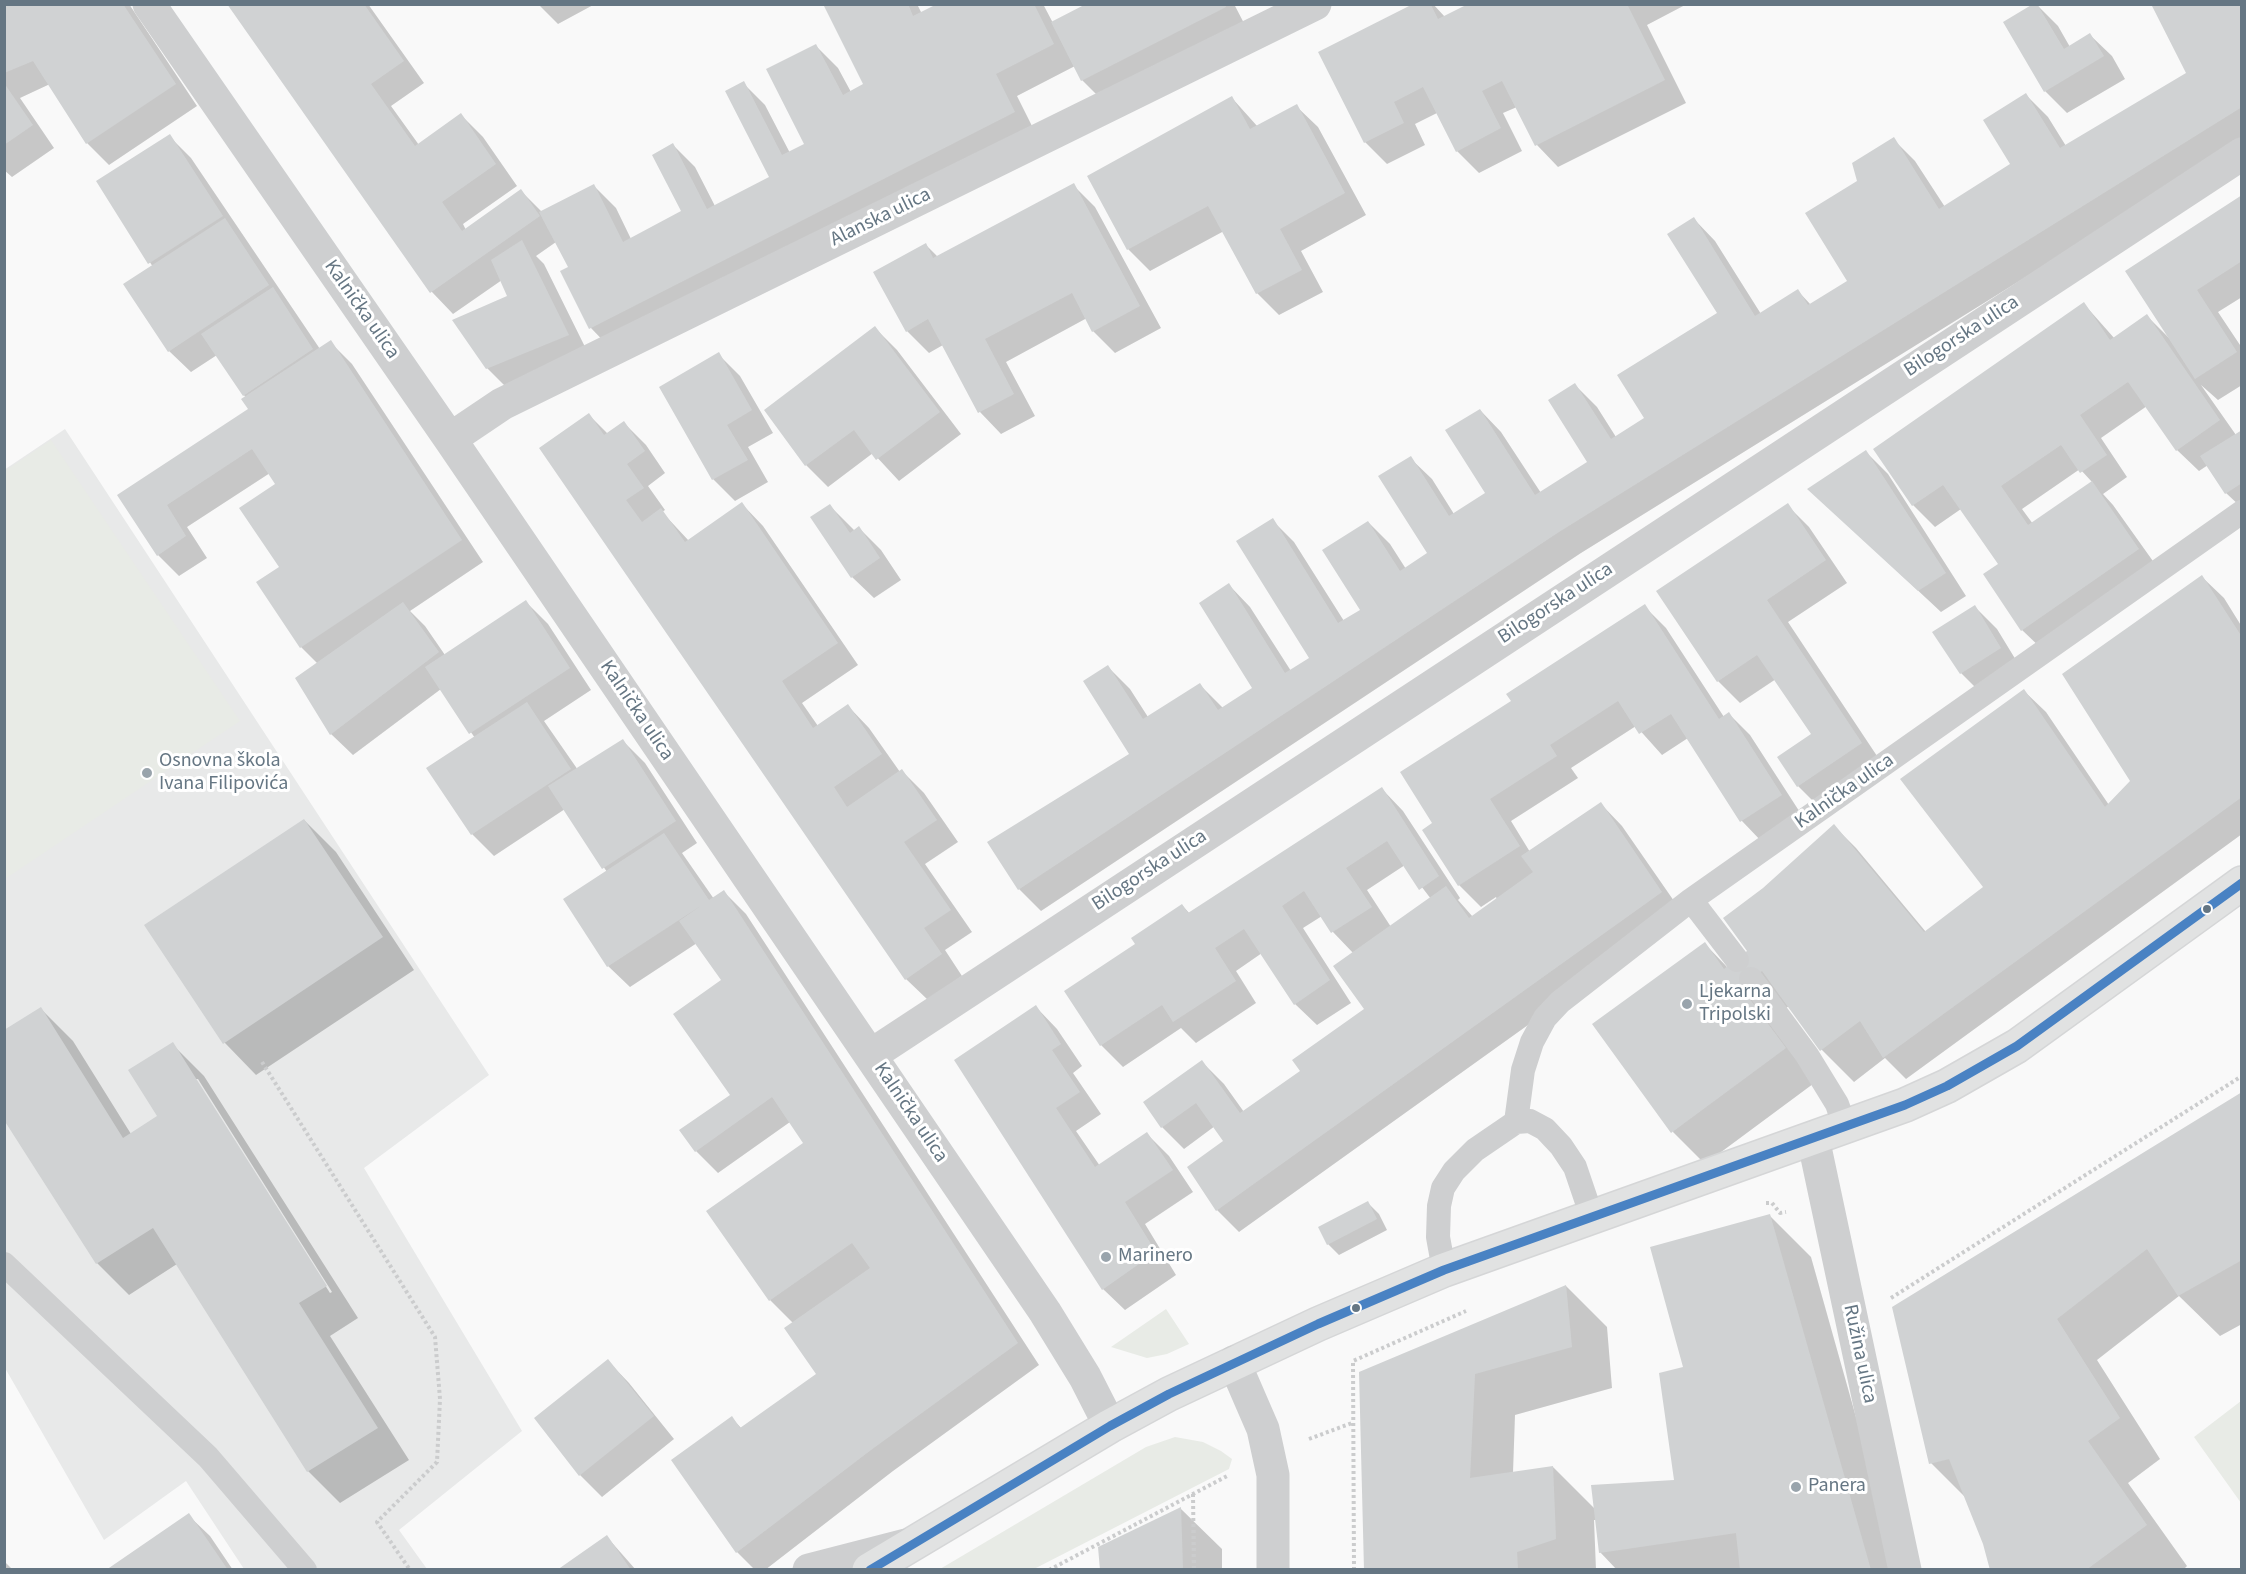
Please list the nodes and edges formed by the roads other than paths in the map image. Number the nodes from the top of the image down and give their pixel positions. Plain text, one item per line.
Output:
1 (149, 4) edge
2 (1315, 4) edge
3 (2241, 154) edge
4 (450, 439) junction
5 (2241, 512) edge
6 (2241, 883) edge
7 (1691, 900) junction
8 (871, 1055) junction
9 (1516, 1122) junction
10 (1845, 1127) junction
11 (1813, 1138) junction
12 (1592, 1217) junction
13 (4, 1264) edge
14 (1444, 1270) junction
15 (1234, 1362) junction
16 (1110, 1426) junction
17 (913, 1543) junction
18 (305, 1569) edge
19 (809, 1569) edge
20 (869, 1569) edge
21 (1273, 1569) edge
22 (1905, 1569) edge

1 - 4 street, Kalnička ulica
2 - 4 street, Alanska ulica
3 - 8 street, Bilogorska ulica
4 - 8 street, Kalnička ulica
5 - 7 lane, Kalnička ulica
6 - 10 main road
7 - 9 lane, Kalnička ulica
7 - 10 lane
8 - 16 street, Kalnička ulica
9 - 12 lane
9 - 14 lane
10 - 11 main road
11 - 12 main road
11 - 22 street, Ružina ulica
12 - 14 main road
13 - 18 lane
14 - 15 main road
15 - 16 main road
15 - 21 street
16 - 17 main road
17 - 19 street
17 - 20 main road

